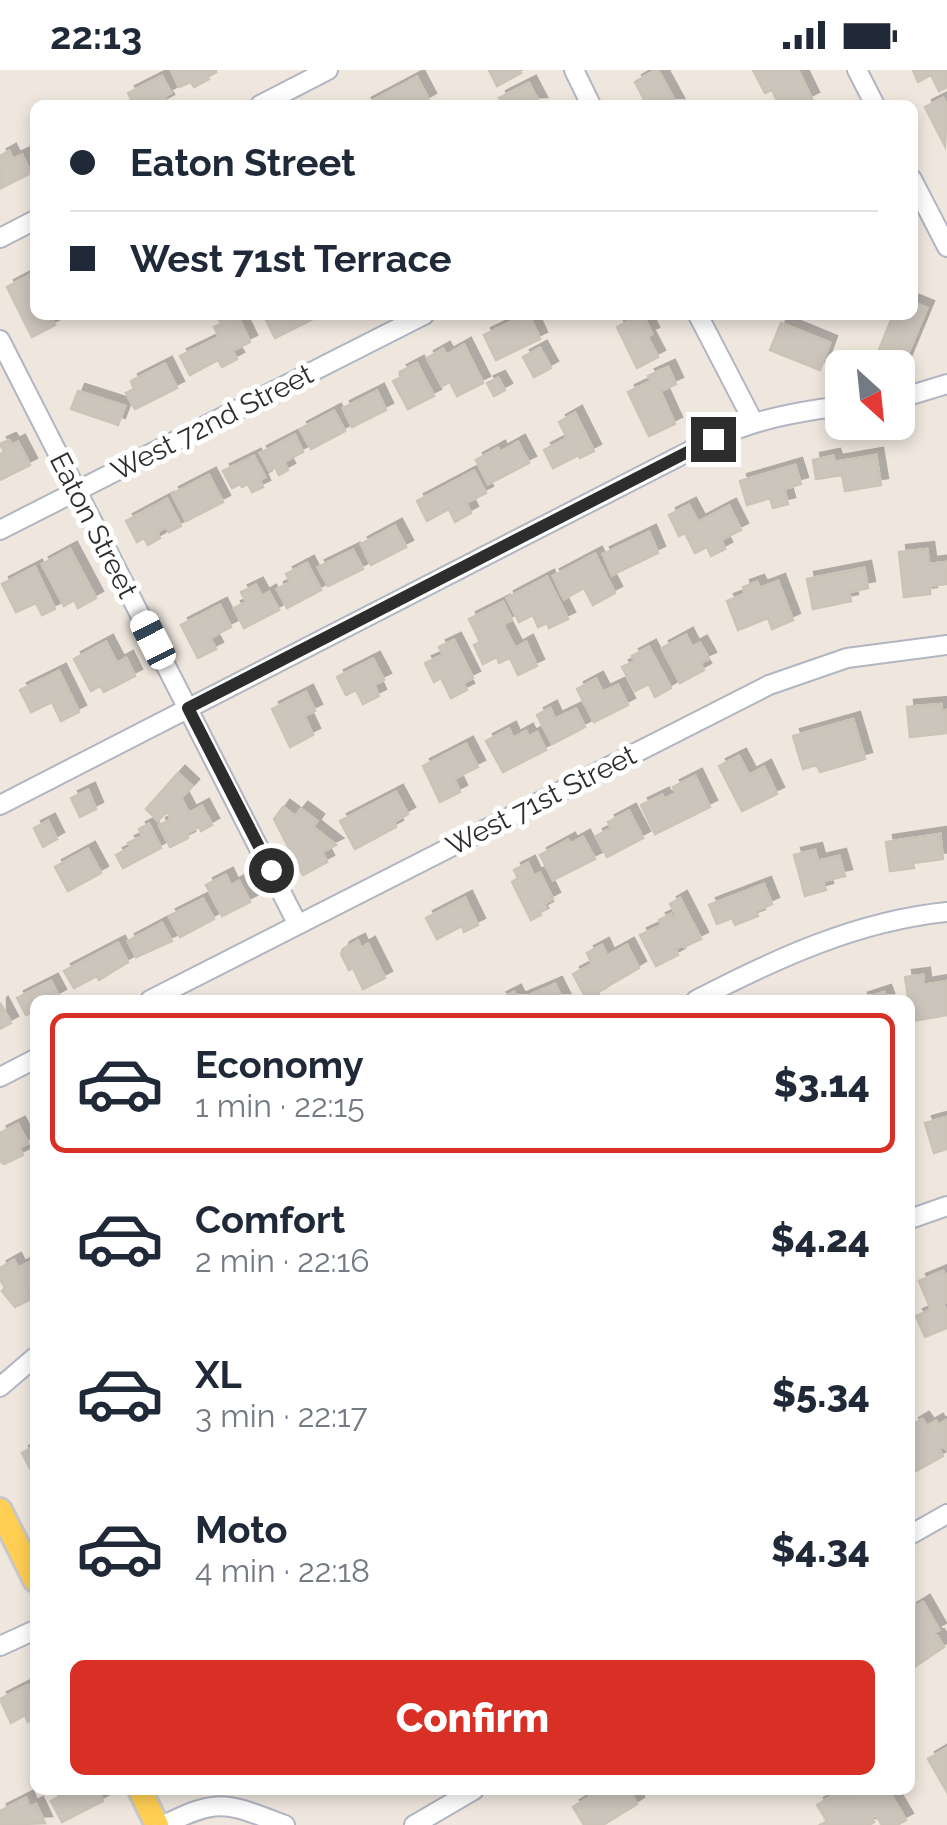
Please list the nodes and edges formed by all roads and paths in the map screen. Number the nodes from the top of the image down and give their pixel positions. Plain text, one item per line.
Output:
1 (328, 70) edge
2 (574, 70) edge
3 (857, 70) edge
4 (270, 100) edge
5 (589, 100) edge
6 (872, 100) edge
7 (918, 191) edge
8 (30, 223) edge
9 (0, 238) edge
10 (947, 247) edge
11 (414, 320) edge
12 (701, 320) edge
13 (0, 340) edge
14 (947, 384) edge
15 (915, 394) edge
16 (825, 408) edge
17 (754, 424) junction
18 (76, 492) junction
19 (0, 530) edge
20 (947, 646) edge
21 (188, 708) junction
22 (0, 805) edge
23 (947, 912) edge
24 (297, 924) junction
25 (160, 995) edge
26 (706, 995) edge
27 (30, 1062) edge
28 (0, 1077) edge
29 (947, 1206) edge
30 (915, 1217) edge
31 (30, 1361) edge
32 (0, 1387) edge
33 (0, 1510) edge
34 (947, 1514) edge
35 (915, 1532) edge
36 (30, 1570) edge
37 (30, 1632) edge
38 (0, 1646) edge
39 (143, 1795) edge
40 (465, 1795) edge
41 (160, 1825) edge
42 (286, 1825) edge
43 (414, 1825) edge

1 - 4 street
2 - 5 street
3 - 6 street
7 - 10 street
8 - 9 street
11 - 18 street, West 72nd Street
12 - 17 street
13 - 18 street, Eaton Street
14 - 15 street
16 - 17 street
17 - 21 street
18 - 19 street, West 72nd Street
18 - 21 street, Eaton Street
20 - 24 street, West 71st Street
21 - 22 street
21 - 24 street, Eaton Street
23 - 26 street
24 - 25 street, West 71st Street
27 - 28 street
29 - 30 street
31 - 32 street
33 - 36 main road
34 - 35 street
37 - 38 street
39 - 41 main road
40 - 43 street
41 - 42 street

